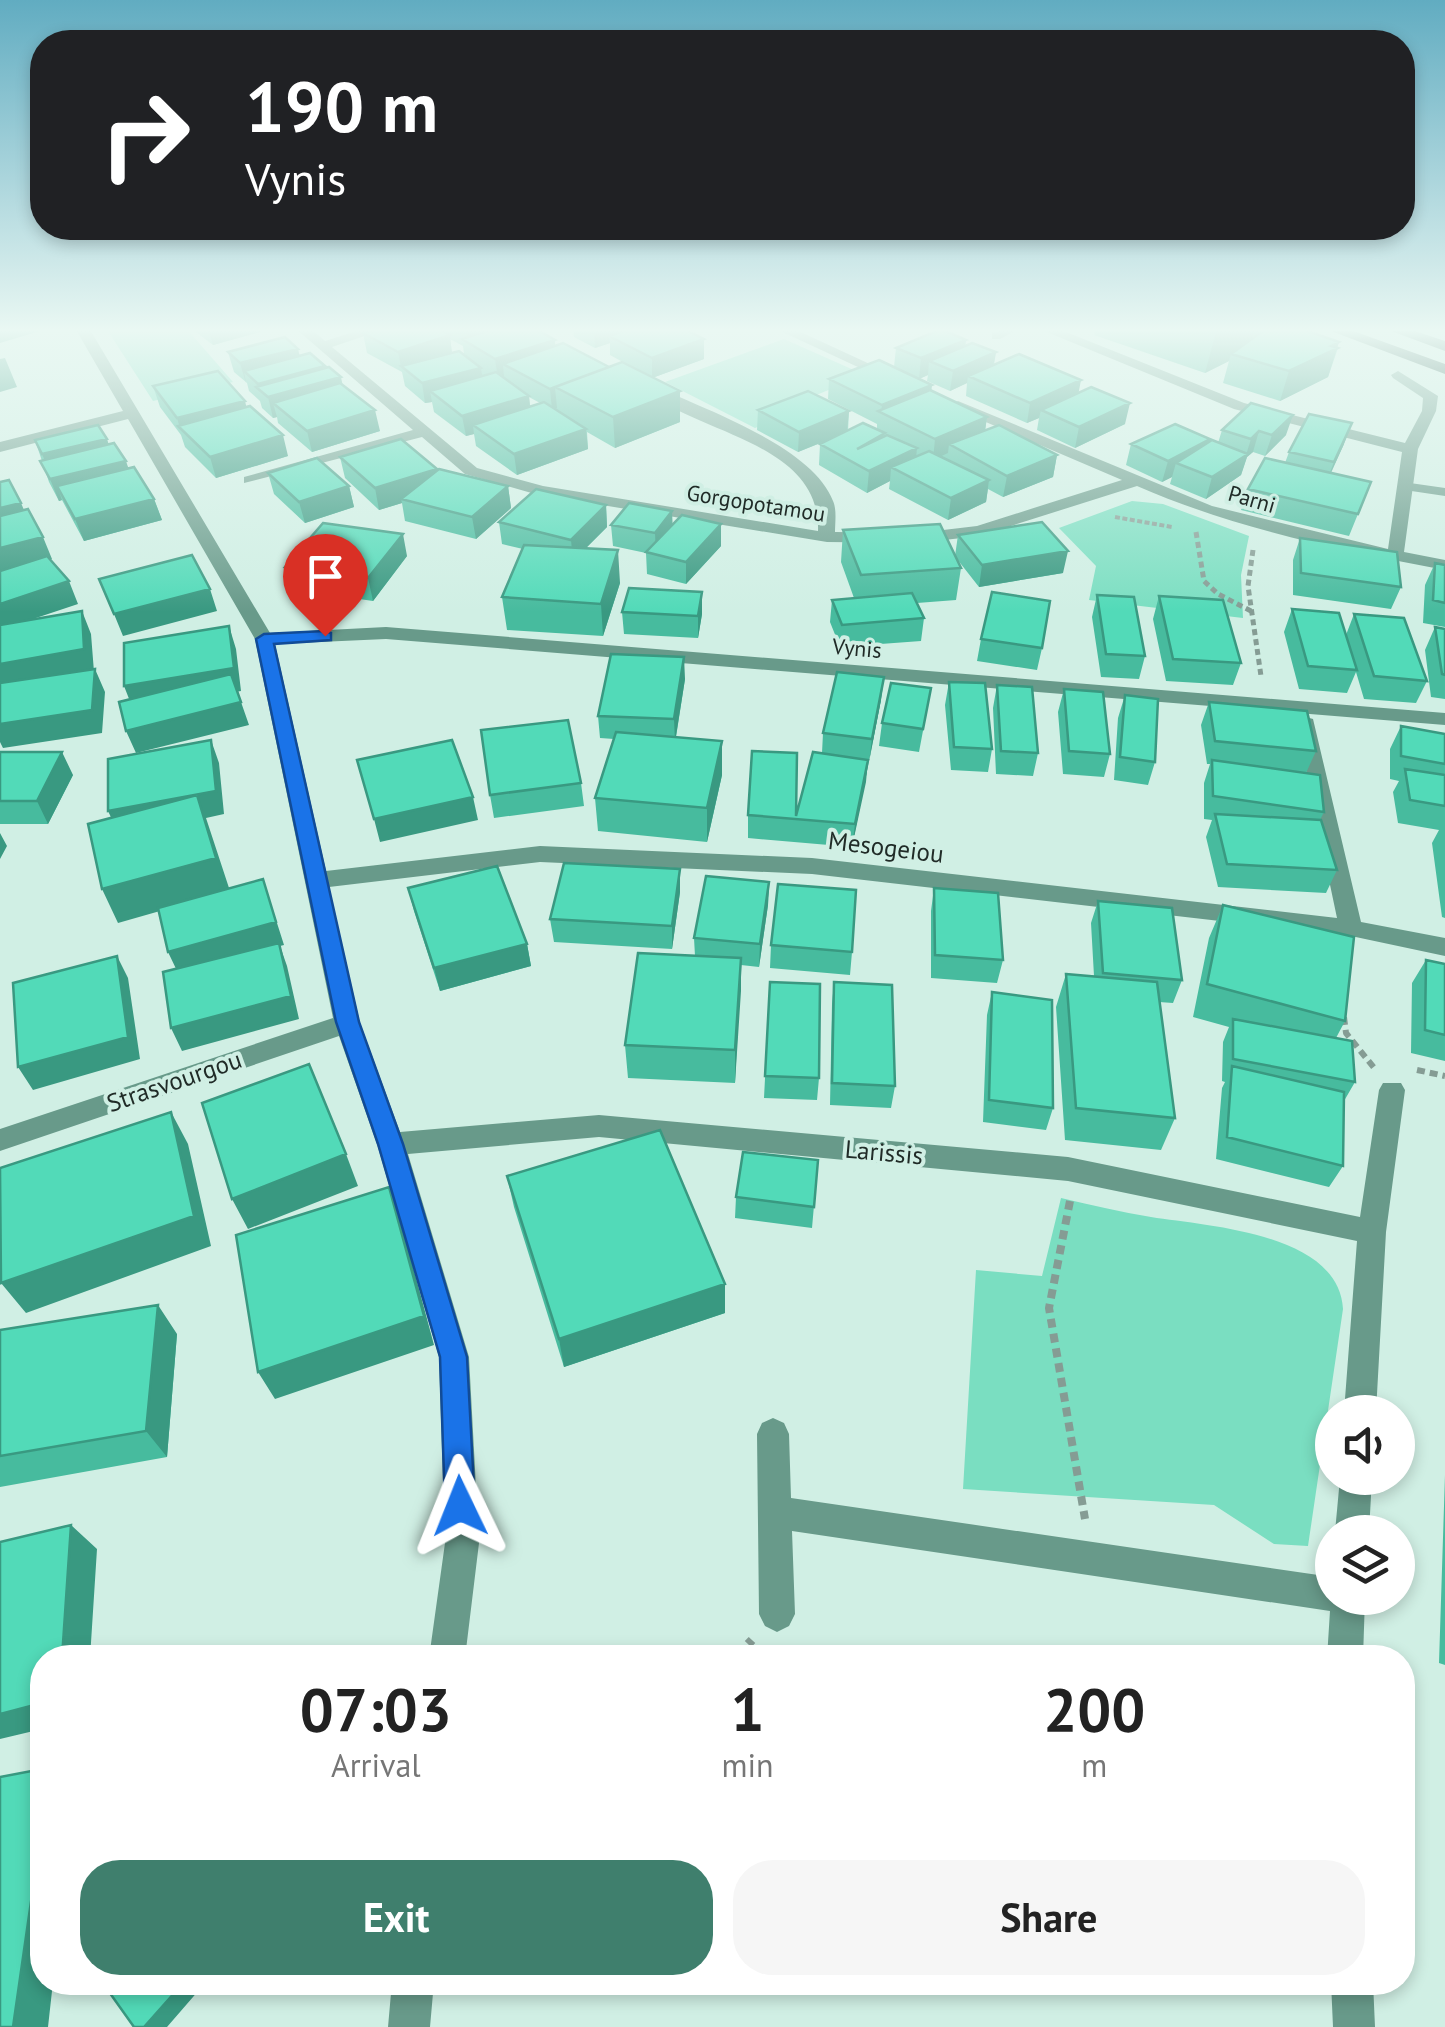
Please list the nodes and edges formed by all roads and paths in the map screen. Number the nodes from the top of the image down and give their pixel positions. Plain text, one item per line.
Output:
1 (95, 423) edge
2 (138, 423) edge
3 (408, 423) edge
4 (715, 423) edge
5 (996, 423) edge
6 (1303, 423) edge
7 (1424, 423) edge
8 (420, 433) junction
9 (0, 447) edge
10 (1410, 450) junction
11 (250, 480) dead end
12 (1134, 482) junction
13 (1403, 486) junction
14 (1445, 492) edge
15 (1109, 516) dead end
16 (1202, 518) dead end
17 (1260, 525) junction
18 (1178, 528) dead end
19 (827, 538) junction
20 (1395, 557) junction
21 (1445, 566) edge
22 (1252, 612) junction
23 (264, 639) junction
24 (1266, 708) junction
25 (1303, 711) junction
26 (1445, 719) edge
27 (318, 880) junction
28 (1350, 928) junction
29 (1445, 947) edge
30 (1343, 998) edge
31 (347, 1022) junction
32 (1392, 1090) joint
33 (0, 1140) edge
34 (390, 1144) junction
35 (1076, 1171) junction
36 (1372, 1232) junction
37 (1361, 1395) edge
38 (772, 1434) dead end
39 (774, 1512) junction
40 (1092, 1560) junction
41 (1315, 1592) edge
42 (777, 1614) dead end
43 (1347, 1615) edge
44 (449, 1645) edge
45 (1346, 1645) edge
46 (412, 1995) edge
47 (1353, 1995) edge
48 (408, 2027) edge
49 (1354, 2027) edge

1 - 9 street
2 - 23 street
3 - 8 street, Gorgopotamou
4 - 19 street
5 - 12 street, Parni
6 - 10 street
7 - 10 street
8 - 11 street
8 - 19 street, Gorgopotamou
10 - 13 street
12 - 17 street, Parni
12 - 19 street, Gorgopotamou
13 - 14 lane
13 - 20 street
15 - 18 path
16 - 22 path
17 - 20 street, Parni
17 - 22 path
20 - 21 street, Parni
22 - 24 path
23 - 24 street, Vynis
23 - 27 street
24 - 25 street, Vynis
25 - 26 street, Vynis
25 - 28 street
27 - 28 street, Mesogeiou
27 - 31 street
28 - 29 street, Mesogeiou
30 - 32 path
31 - 33 street, Strasvourgou
31 - 34 street
32 - 36 street
34 - 35 street, Larissis
34 - 44 street
35 - 36 street, Larissis
35 - 40 path
36 - 37 street
38 - 39 street
39 - 40 street
39 - 42 street
40 - 41 street
43 - 45 street
46 - 48 street
47 - 49 street

